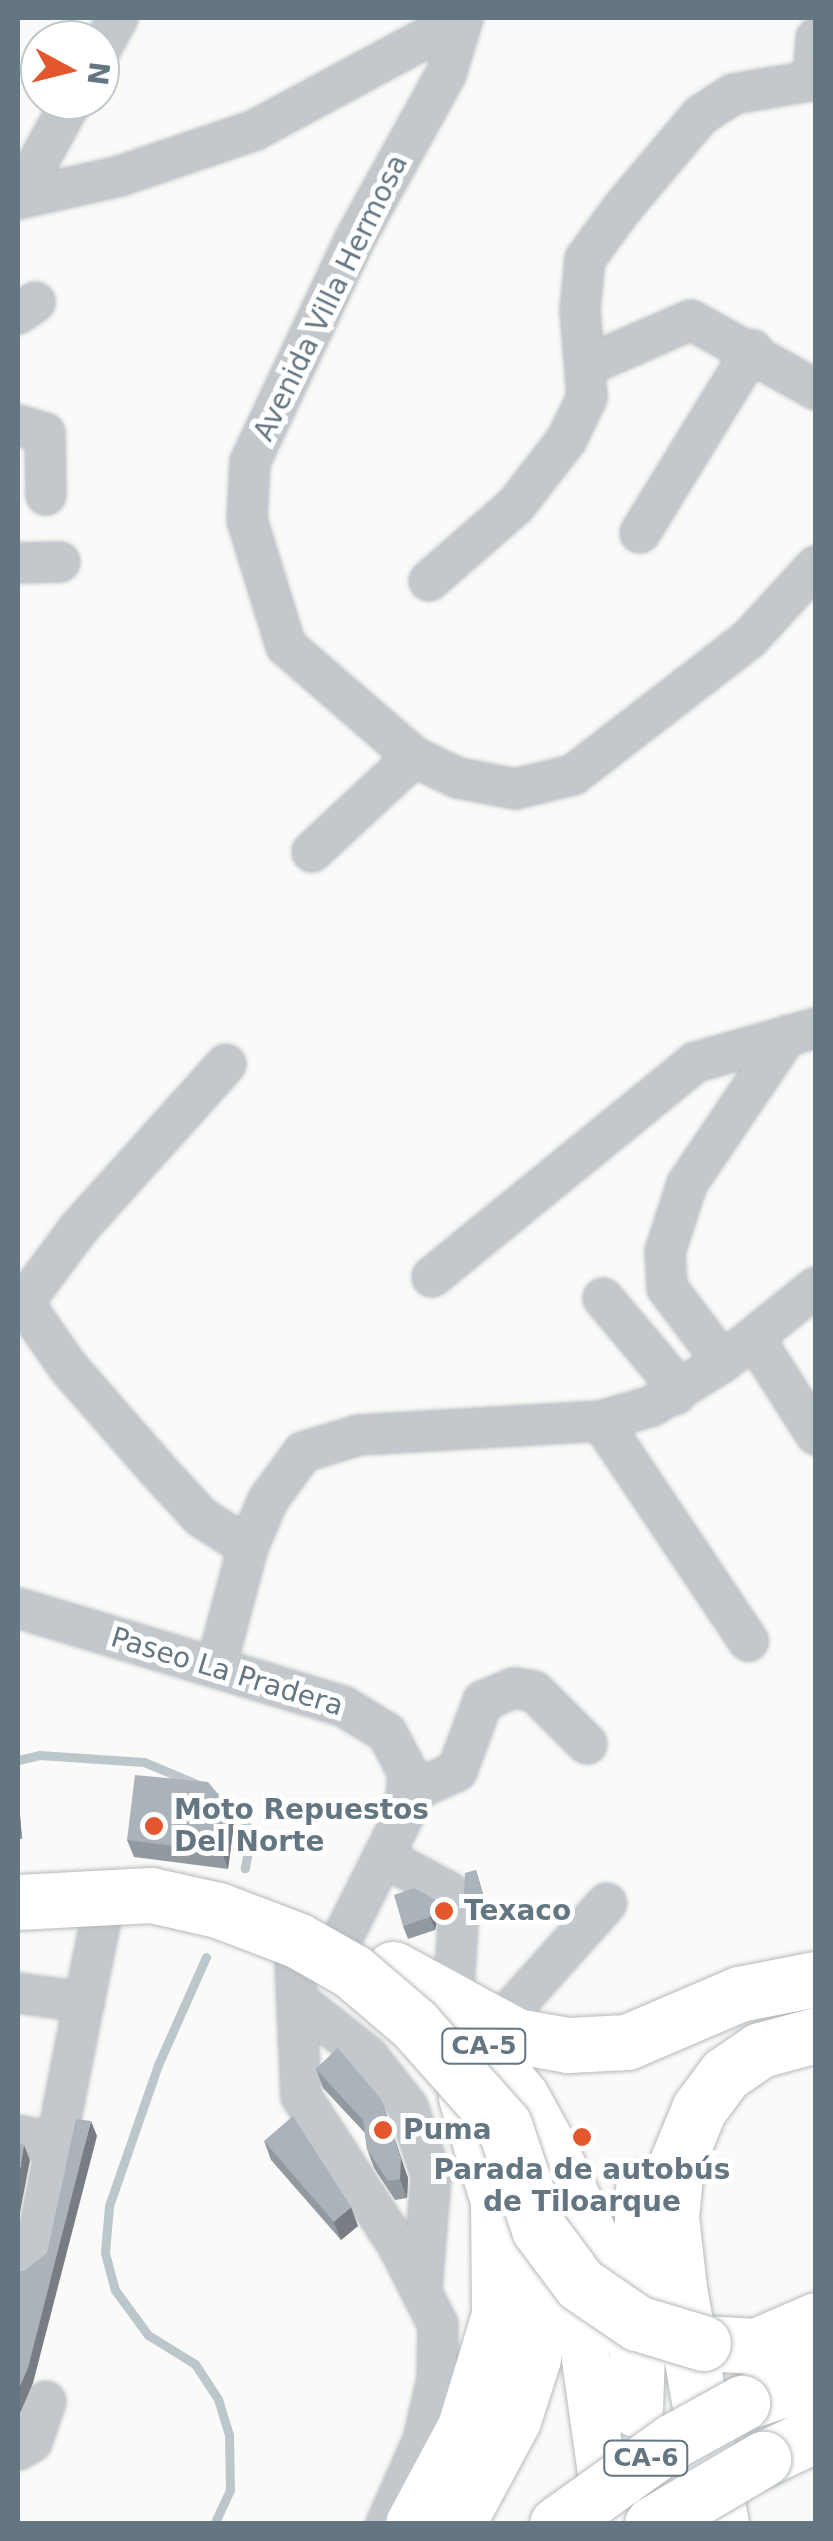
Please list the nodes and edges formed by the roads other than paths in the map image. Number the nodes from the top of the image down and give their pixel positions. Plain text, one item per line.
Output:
1 (463, 18) edge
2 (816, 38) edge
3 (814, 80) edge
4 (61, 120) edge
5 (18, 199) edge
6 (752, 350) junction
7 (588, 365) junction
8 (816, 390) edge
9 (18, 424) edge
10 (46, 495) dead end
11 (640, 534) dead end
12 (60, 562) dead end
13 (18, 563) edge
14 (816, 566) edge
15 (429, 581) dead end
16 (414, 757) junction
17 (312, 852) dead end
18 (801, 1032) edge
19 (226, 1064) dead end
20 (432, 1276) dead end
21 (816, 1287) edge
22 (604, 1298) dead end
23 (21, 1299) edge
24 (754, 1338) junction
25 (723, 1362) junction
26 (676, 1396) junction
27 (601, 1420) junction
28 (816, 1435) edge
29 (248, 1547) junction
30 (18, 1608) edge
31 (748, 1641) dead end
32 (216, 1667) junction
33 (587, 1744) dead end
34 (408, 1793) junction
35 (383, 1858) junction
36 (18, 1883) edge
37 (18, 1902) edge
38 (607, 1903) dead end
39 (101, 1919) junction
40 (18, 1920) edge
41 (342, 1938) junction
42 (393, 1970) junction
43 (816, 1979) edge
44 (296, 1980) junction
45 (18, 1993) edge
46 (84, 2002) junction
47 (816, 2013) edge
48 (475, 2016) junction
49 (816, 2036) edge
50 (466, 2097) junction
51 (18, 2136) edge
52 (57, 2144) junction
53 (538, 2229) junction
54 (18, 2266) edge
55 (422, 2289) junction
56 (816, 2320) edge
57 (816, 2358) edge
58 (816, 2379) edge
59 (747, 2400) junction
60 (46, 2401) dead end
61 (634, 2408) junction
62 (814, 2435) edge
63 (18, 2450) edge
64 (652, 2512) edge
65 (386, 2524) edge
66 (413, 2524) edge
67 (457, 2524) edge
68 (557, 2524) edge
69 (609, 2524) edge
70 (720, 2524) edge

1 - 5 street
1 - 16 street, Avenida Villa Hermosa
2 - 3 street
3 - 7 street
4 - 5 street
6 - 7 street
6 - 8 street
6 - 11 street
7 - 15 street
9 - 10 street
12 - 13 street
14 - 16 street, Avenida Villa Hermosa
16 - 17 street
18 - 20 street
18 - 25 street
19 - 23 street
21 - 24 street
22 - 26 street
23 - 29 street
24 - 25 street
24 - 28 street
25 - 26 street
26 - 27 street
27 - 29 street
27 - 31 street
29 - 32 street
30 - 32 street, Paseo La Pradera
32 - 34 street, Paseo La Pradera
33 - 34 street
34 - 35 street
35 - 41 street
35 - 48 street
36 - 41 main road, CA-5
37 - 53 highway, bridge
38 - 48 street
39 - 40 main road, CA-5
39 - 44 main road, CA-5
39 - 46 street
41 - 42 main road, CA-5
42 - 48 highway
42 - 61 main road, CA-5
43 - 48 highway
44 - 50 main road, CA-5
44 - 55 street
44 - 55 street
45 - 46 street
46 - 52 street
47 - 61 highway
49 - 70 highway
50 - 66 highway
50 - 69 main road
51 - 52 street
52 - 54 street
53 - 56 highway, bridge
53 - 67 highway
55 - 65 street
57 - 59 highway
58 - 59 highway, CA-6
59 - 68 highway, CA-6, bridge
60 - 63 street
61 - 64 main road, CA-5
62 - 64 highway, CA-6, bridge

